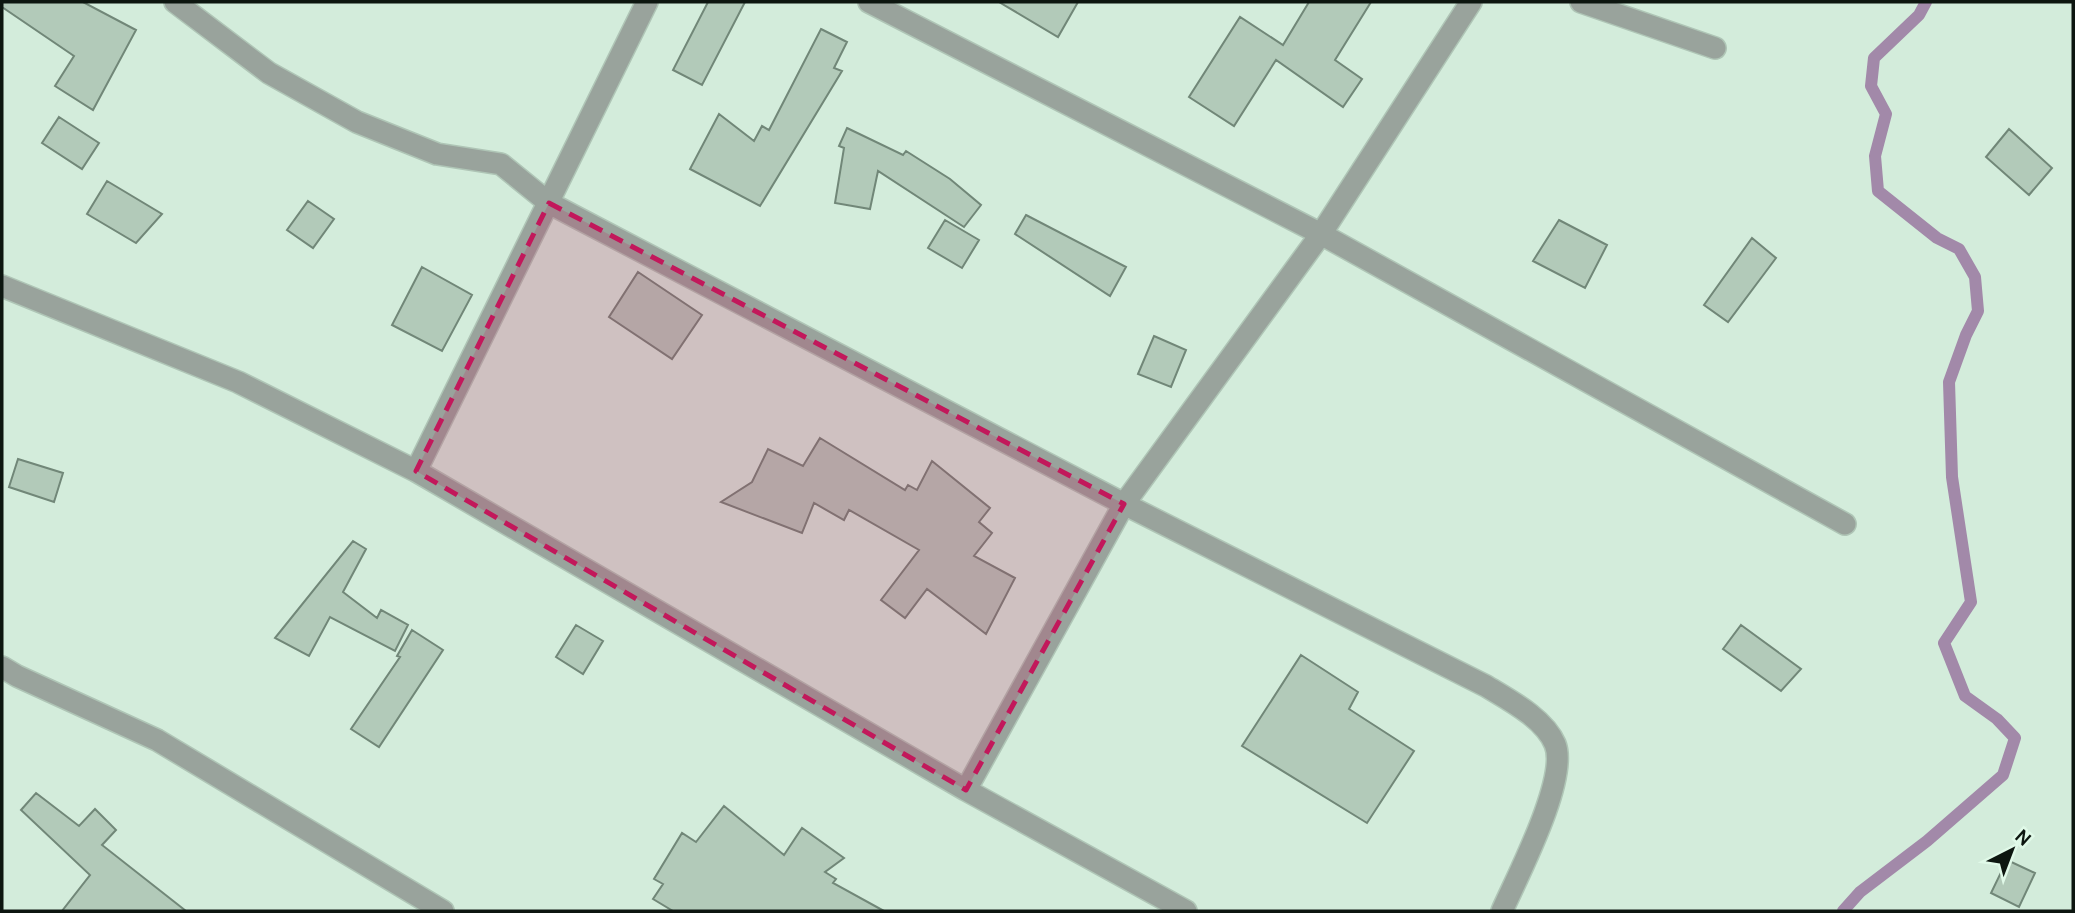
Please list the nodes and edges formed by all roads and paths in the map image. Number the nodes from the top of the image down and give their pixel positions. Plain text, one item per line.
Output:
1 (176, 2) edge
2 (647, 2) edge
3 (869, 2) edge
4 (1471, 2) edge
5 (1581, 2) edge
6 (1715, 48) dead end
7 (549, 203) junction
8 (1321, 234) junction
9 (2, 286) edge
10 (416, 471) junction
11 (1124, 504) junction
12 (1845, 524) dead end
13 (2, 667) edge
14 (967, 790) junction
15 (443, 911) edge
16 (1186, 911) edge
17 (1502, 911) edge

1 - 7 street
2 - 7 street
3 - 8 street
4 - 8 street
5 - 6 street
7 - 10 street
7 - 11 street
8 - 11 street
8 - 12 street
9 - 10 street
10 - 14 street
11 - 14 street
11 - 17 street
13 - 15 street
14 - 16 street

